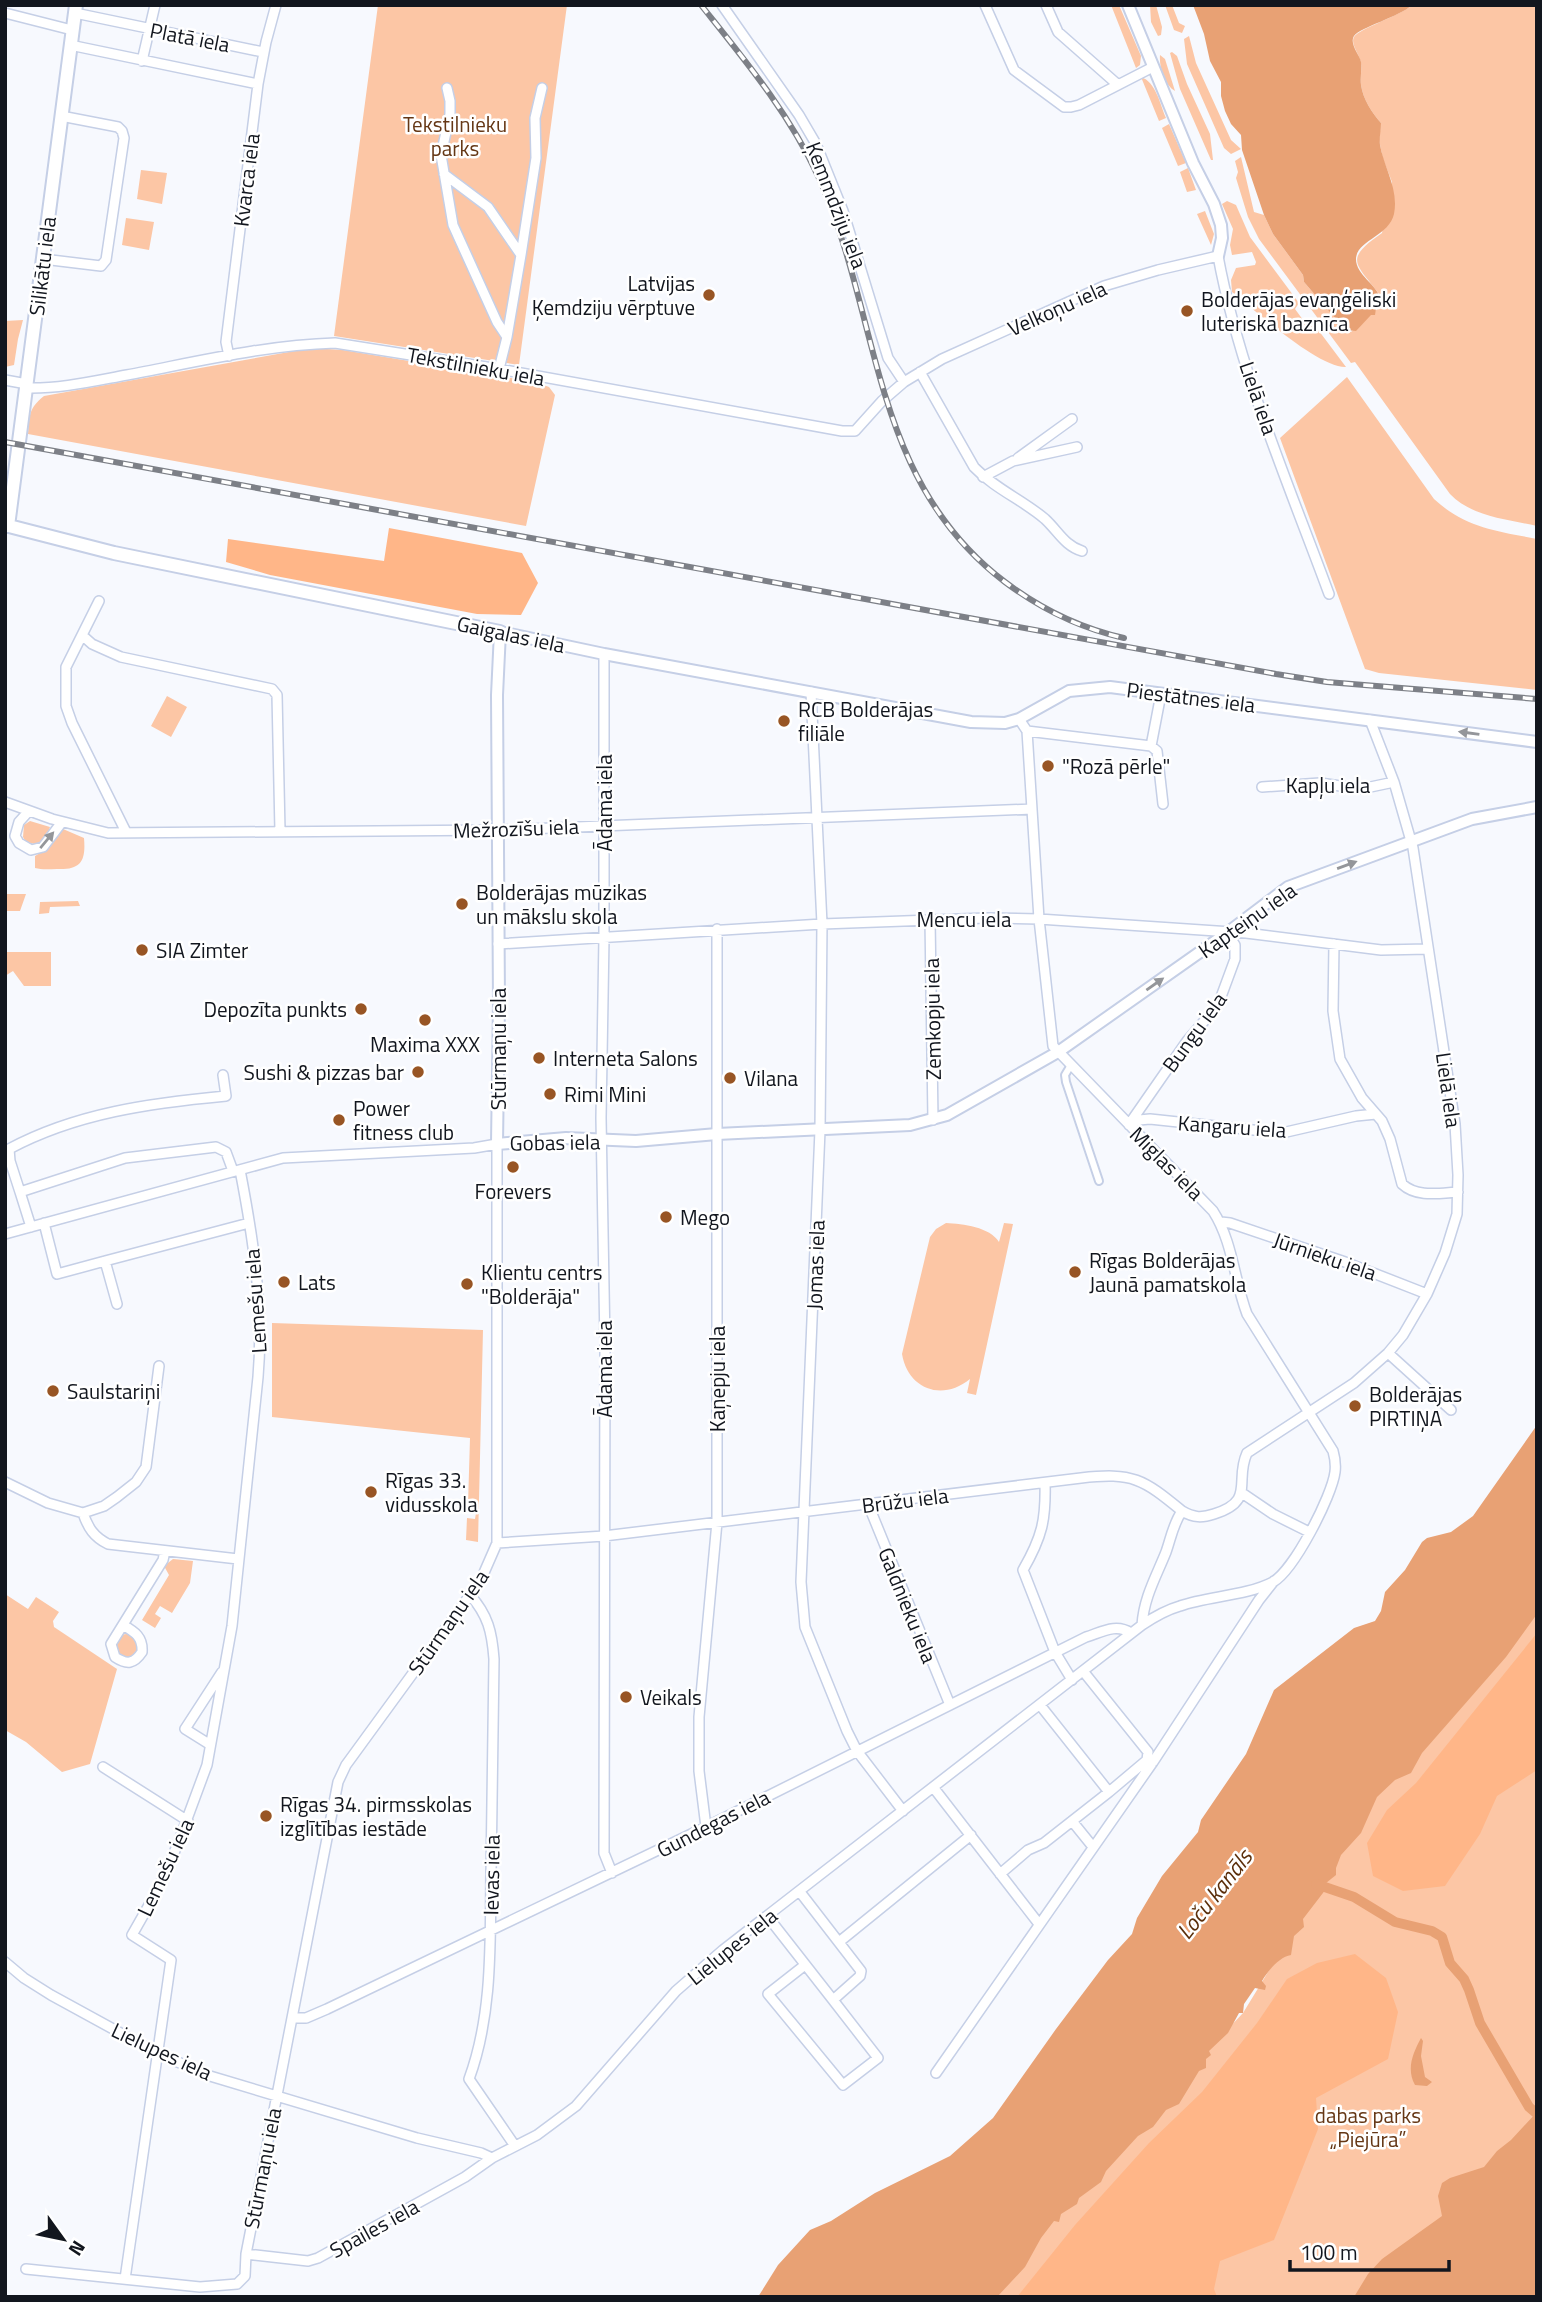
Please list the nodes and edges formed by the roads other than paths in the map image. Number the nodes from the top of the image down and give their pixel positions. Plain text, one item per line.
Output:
1 (155, 5) edge
2 (276, 5) edge
3 (722, 5) edge
4 (985, 5) edge
5 (1046, 5) edge
6 (1128, 5) edge
7 (76, 9) edge
8 (5, 13) edge
9 (149, 29) junction
10 (72, 30) junction
11 (70, 46) junction
12 (263, 52) junction
13 (142, 61) junction
14 (1153, 67) junction
15 (1117, 83) junction
16 (258, 84) junction
17 (447, 88) dead end
18 (542, 88) dead end
19 (61, 116) junction
20 (444, 174) junction
21 (521, 255) junction
22 (1218, 256) junction
23 (43, 259) junction
24 (507, 337) junction
25 (229, 356) junction
26 (499, 369) junction
27 (920, 372) junction
28 (5, 380) edge
29 (904, 382) junction
30 (27, 386) junction
31 (1072, 419) dead end
32 (1077, 447) dead end
33 (1013, 461) junction
34 (983, 477) junction
35 (7, 526) edge
36 (1082, 551) dead end
37 (1329, 594) dead end
38 (99, 601) dead end
39 (500, 632) junction
40 (83, 636) junction
41 (604, 654) junction
42 (811, 692) junction
43 (1161, 694) junction
44 (1019, 719) junction
45 (1370, 720) junction
46 (1027, 731) junction
47 (1537, 742) edge
48 (1151, 746) junction
49 (1394, 782) junction
50 (1262, 787) dead end
51 (5, 802) edge
52 (1163, 804) dead end
53 (1537, 807) edge
54 (1032, 809) junction
55 (28, 812) junction
56 (817, 818) junction
57 (62, 822) junction
58 (604, 824) junction
59 (499, 830) junction
60 (280, 831) junction
61 (126, 832) junction
62 (1411, 841) junction
63 (930, 919) junction
64 (1039, 919) junction
65 (822, 924) junction
66 (717, 929) junction
67 (1227, 933) junction
68 (604, 937) junction
69 (498, 944) junction
70 (1334, 944) junction
71 (1428, 949) junction
72 (1058, 1052) junction
73 (1071, 1065) junction
74 (223, 1076) dead end
75 (1376, 1114) junction
76 (933, 1121) junction
77 (1129, 1125) junction
78 (820, 1130) junction
79 (717, 1134) junction
80 (603, 1141) junction
81 (497, 1144) junction
82 (237, 1170) junction
83 (1099, 1181) dead end
84 (20, 1192) junction
85 (1458, 1192) junction
86 (1221, 1222) junction
87 (44, 1223) junction
88 (249, 1223) junction
89 (31, 1227) junction
90 (5, 1234) edge
91 (104, 1261) junction
92 (1427, 1294) junction
93 (117, 1304) dead end
94 (1388, 1353) junction
95 (159, 1366) dead end
96 (1451, 1410) dead end
97 (1310, 1413) junction
98 (5, 1482) edge
99 (1045, 1483) junction
100 (1242, 1493) junction
101 (868, 1504) junction
102 (1182, 1511) junction
103 (806, 1512) junction
104 (83, 1513) junction
105 (716, 1522) junction
106 (1309, 1532) junction
107 (604, 1536) junction
108 (497, 1543) junction
109 (165, 1551) junction
110 (238, 1559) junction
111 (1274, 1581) junction
112 (470, 1595) junction
113 (123, 1625) dead end
114 (1142, 1625) junction
115 (1131, 1633) junction
116 (1055, 1652) junction
117 (225, 1667) junction
118 (1083, 1671) junction
119 (1072, 1680) junction
120 (950, 1705) junction
121 (1040, 1705) junction
122 (209, 1744) junction
123 (857, 1751) junction
124 (1150, 1761) junction
125 (103, 1767) dead end
126 (933, 1787) junction
127 (1110, 1791) junction
128 (903, 1811) junction
129 (188, 1821) junction
130 (1072, 1821) junction
131 (706, 1827) junction
132 (971, 1835) junction
133 (1093, 1847) junction
134 (611, 1873) junction
135 (1000, 1874) junction
136 (800, 1892) junction
137 (768, 1917) junction
138 (1039, 1924) junction
139 (490, 1932) junction
140 (839, 1941) junction
141 (5, 1962) edge
142 (805, 1965) junction
143 (833, 2000) junction
144 (292, 2018) junction
145 (157, 2053) junction
146 (936, 2073) dead end
147 (276, 2095) junction
148 (515, 2146) junction
149 (492, 2158) junction
150 (246, 2254) junction
151 (26, 2269) dead end
152 (125, 2279) junction

1 - 9 street
2 - 12 street, Kvarca iela
3 - 29 street, Ķemmdziju iela
4 - 15 street
5 - 15 street
6 - 14 street, Lielā iela
7 - 9 street, Platā iela
7 - 10 main road, Silikātu iela
8 - 10 street
9 - 12 street, Platā iela
9 - 13 street
10 - 11 main road, Silikātu iela
11 - 13 street, Platā iela
11 - 19 main road, Silikātu iela
12 - 16 street, Kvarca iela
13 - 16 street, Platā iela
14 - 15 street
14 - 22 street, Lielā iela
16 - 25 street, Kvarca iela
17 - 20 street
18 - 21 street
19 - 23 main road, Silikātu iela
19 - 23 street
20 - 21 street
20 - 24 street
21 - 24 street
22 - 27 street, Velkoņu iela
22 - 37 street, Lielā iela
23 - 30 main road, Silikātu iela
24 - 26 street
25 - 26 street, Tekstilnieku iela
25 - 30 street, Tekstilnieku iela
26 - 29 street, Tekstilnieku iela
27 - 29 street, Velkoņu iela
27 - 34 street
28 - 30 street, Tekstilnieku iela
30 - 35 main road, Silikātu iela
31 - 33 street
32 - 33 street
33 - 34 street
34 - 36 street
35 - 39 main road, Gaigalas iela
38 - 40 street
39 - 41 street, Gaigalas iela
39 - 59 street, Stūrmaņu iela
40 - 60 street
40 - 61 street
41 - 42 street, Gaigalas iela
41 - 58 street, Ādama iela
42 - 44 street, Gaigalas iela
42 - 56 street, Jomas iela
43 - 44 street, Piestātnes iela
43 - 45 street, Piestātnes iela
43 - 48 street
44 - 46 street
47 -> 45 street, Piestātnes iela
45 - 49 street, Lielā iela
46 - 48 street
46 - 54 street, Miglas iela
48 - 52 street
49 - 50 street, Kapļu iela
49 - 62 street, Lielā iela
51 - 55 street, Mežrozīšu iela
53 - 62 street, Kapteiņu iela
54 - 56 street, Mežrozīšu iela
54 - 64 street, Miglas iela
55 - 57 street, Mežrozīšu iela
55 -> 57 street
56 - 58 street, Mežrozīšu iela
56 - 65 street, Jomas iela
57 - 61 street, Mežrozīšu iela
58 - 59 street, Mežrozīšu iela
58 - 68 street, Ādama iela
59 - 60 street, Mežrozīšu iela
59 - 69 street, Stūrmaņu iela
60 - 61 street, Mežrozīšu iela
67 -> 62 street, Kapteiņu iela
62 - 71 street, Lielā iela
63 - 64 street, Mencu iela
63 - 65 street, Mencu iela
63 - 76 street, Zemkopju iela
64 - 67 street, Mencu iela
64 - 72 street, Miglas iela
65 - 66 street, Mencu iela
65 - 78 street, Jomas iela
66 - 68 street, Mencu iela
66 - 79 street, Kaņepju iela
67 - 70 street, Mencu iela
72 -> 67 street, Kapteiņu iela
67 - 77 street, Bungu iela
68 - 69 street, Mencu iela
68 - 80 street, Ādama iela
69 - 81 street, Stūrmaņu iela
70 - 71 street, Mencu iela
70 - 75 street
71 - 85 street, Lielā iela
72 - 73 street, Miglas iela
72 - 76 street, Gobas iela
73 - 77 street, Miglas iela
73 - 83 street
74 - 84 street
75 - 77 street, Kangaru iela
75 - 85 street
76 - 78 street, Gobas iela
77 - 86 street, Miglas iela
78 - 79 street, Gobas iela
78 - 103 street, Jomas iela
79 - 80 street, Gobas iela
79 - 105 street, Kaņepju iela
80 - 81 street, Gobas iela
80 - 107 street, Ādama iela
81 - 82 street, Gobas iela
81 - 108 street, Stūrmaņu iela
82 - 84 street
82 - 87 street, Gobas iela
82 - 88 street, Lemešu iela
84 - 89 street
85 - 92 street, Lielā iela
86 - 92 street, Jūrnieku iela
86 - 97 street, Miglas iela
87 - 89 street, Gobas iela
87 - 91 street
88 - 91 street
88 - 110 street, Lemešu iela
89 - 90 street, Gobas iela
91 - 93 street
92 - 94 street, Lielā iela
94 - 96 street
94 - 97 street, Lielā iela
95 - 104 street
97 - 100 street
97 - 106 street
98 - 104 street
99 - 101 street, Brūžu iela
99 - 102 street, Brūžu iela
99 - 116 street
100 - 102 street
100 - 106 street
101 - 103 street, Brūžu iela
101 - 120 street, Galdnieku iela
102 - 114 street
103 - 105 street, Brūžu iela
103 - 123 street, Jomas iela
104 - 109 street
105 - 107 street, Brūžu iela
105 - 131 street, Kaņepju iela
106 - 111 street
107 - 108 street, Brūžu iela
107 - 134 street, Ādama iela
108 - 112 street, Stūrmaņu iela
109 - 110 street
109 - 113 street
110 - 117 street, Lemešu iela
111 - 114 street, Lielupes iela
111 - 124 street
112 - 139 street, Ievas iela
112 - 144 street, Stūrmaņu iela
114 - 115 street, Lielupes iela
115 - 116 street, Gundegas iela
115 - 118 street, Lielupes iela
116 - 119 street
116 - 120 street, Gundegas iela
117 - 122 street, Lemešu iela
117 - 122 street
118 - 119 street, Lielupes iela
118 - 124 street
119 - 121 street, Lielupes iela
120 - 123 street, Gundegas iela
121 - 126 street, Lielupes iela
121 - 127 street
122 - 129 street, Lemešu iela
123 - 128 street, Jomas iela
123 - 131 street, Gundegas iela
124 - 127 street
124 - 133 street
125 - 129 street
126 - 128 street, Lielupes iela
126 - 132 street
127 - 130 street
128 - 136 street, Lielupes iela
129 - 145 street, Lemešu iela
130 - 133 street
130 - 135 street
131 - 134 street, Gundegas iela
132 - 135 street
132 - 140 street
133 - 138 street
134 - 139 street, Gundegas iela
135 - 138 street
136 - 137 street, Lielupes iela
136 - 140 street
137 - 142 street
137 - 148 street, Lielupes iela
138 - 146 street
139 - 144 street, Gundegas iela
139 - 148 street, Ievas iela
140 - 143 street
141 - 145 street, Lielupes iela
142 - 143 street
142 - 143 street
144 - 147 street, Stūrmaņu iela
145 - 147 street, Lielupes iela
145 - 152 street, Lemešu iela
147 - 149 street, Lielupes iela
147 - 150 street, Stūrmaņu iela
148 - 149 street, Lielupes iela
149 - 150 street, Spailes iela
150 - 152 street, Stūrmaņu iela
151 - 152 street, Stūrmaņu iela

